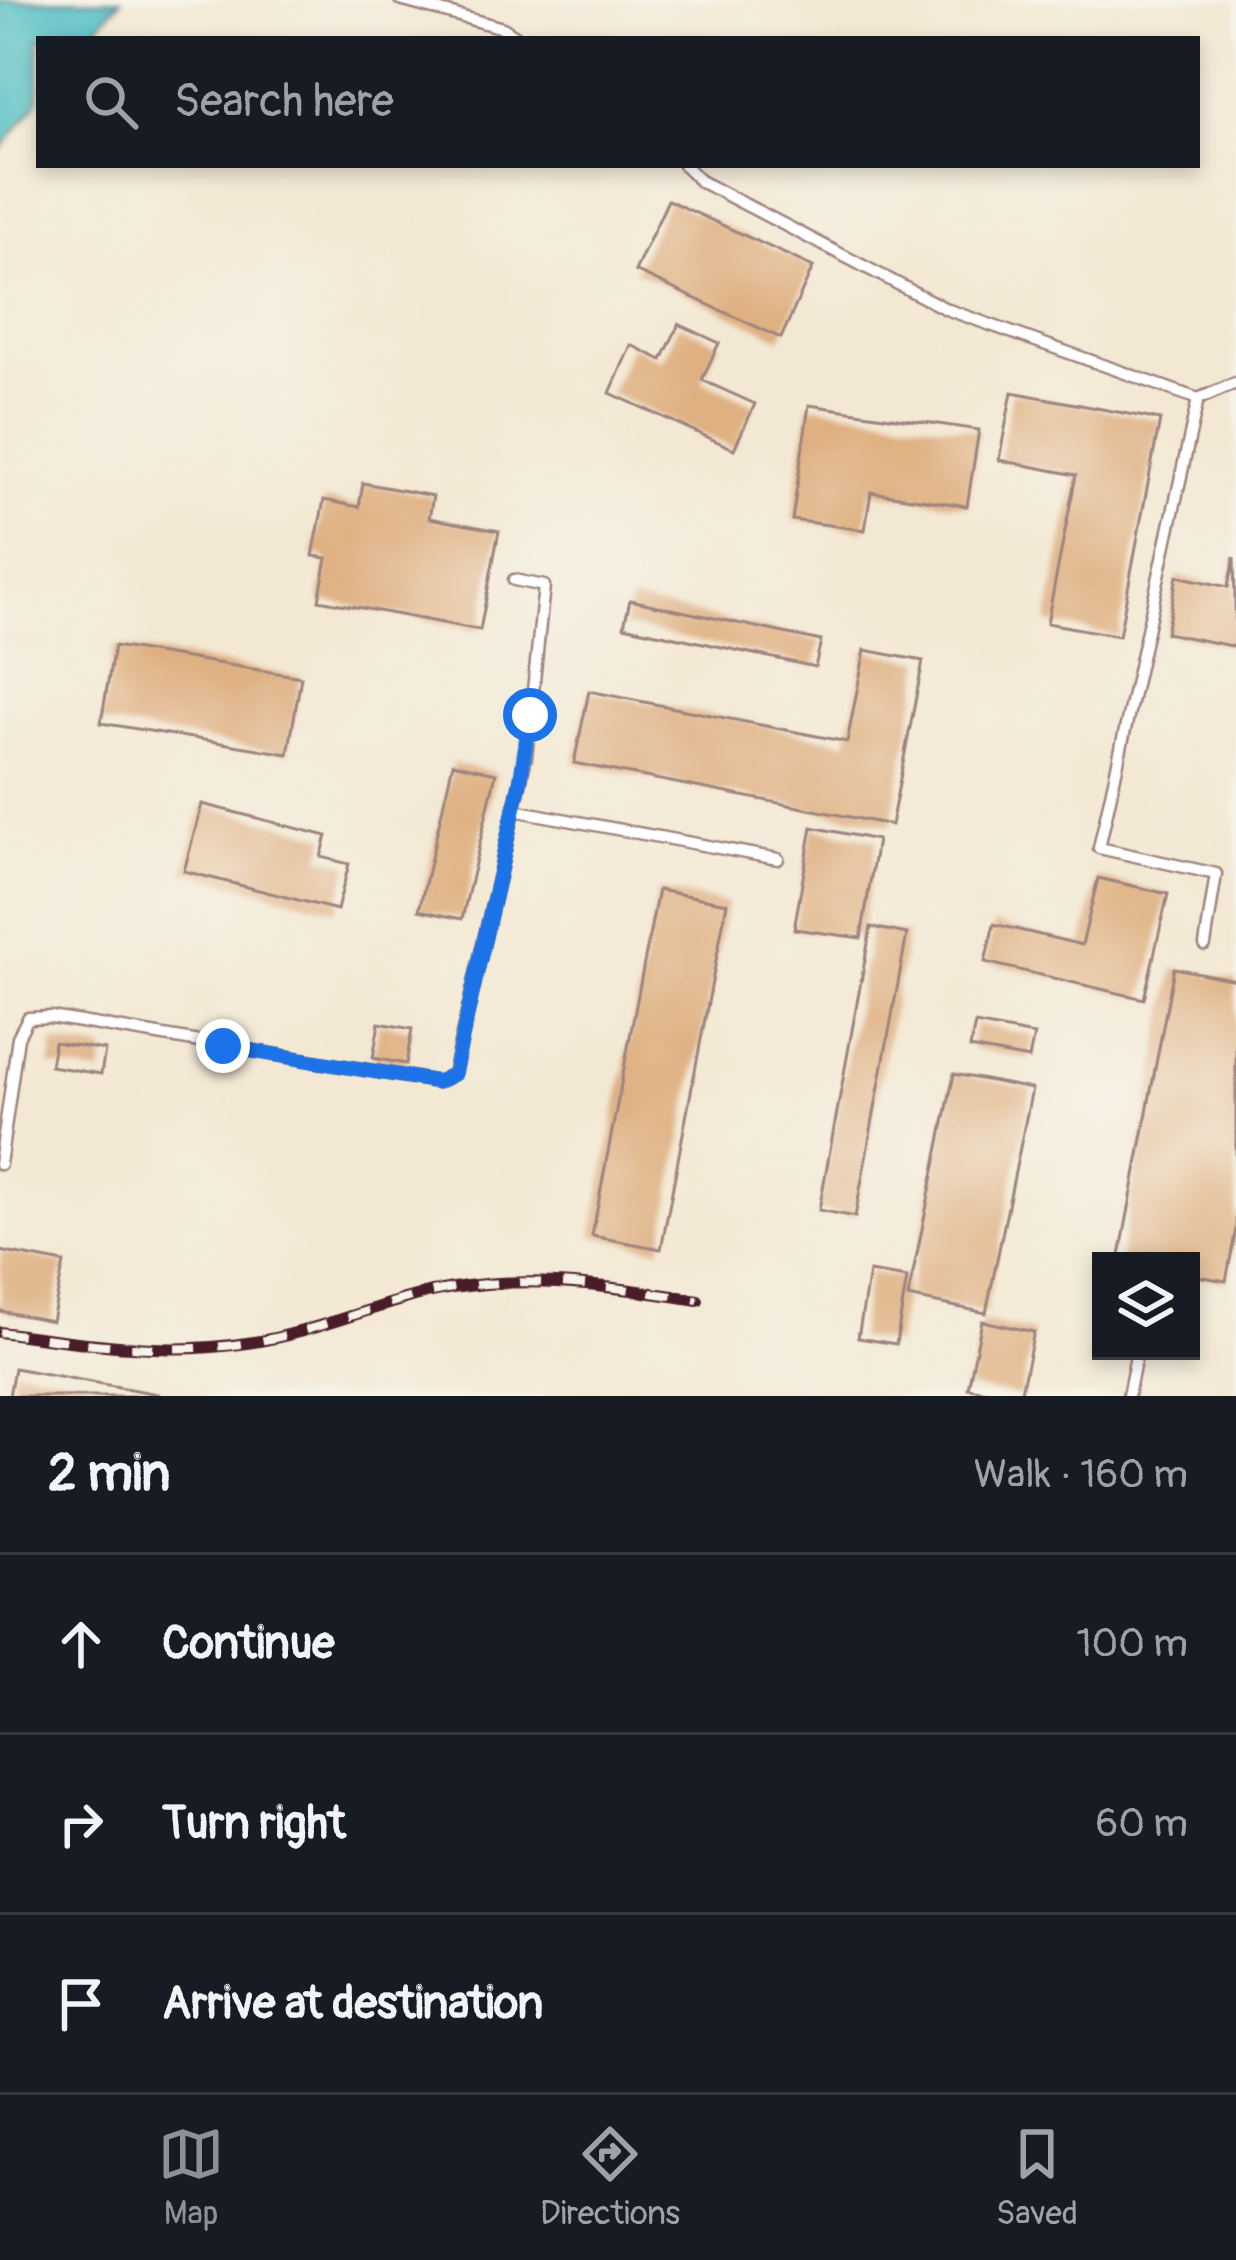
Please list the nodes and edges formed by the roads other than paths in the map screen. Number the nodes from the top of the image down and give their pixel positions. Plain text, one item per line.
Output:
1 (400, 0) edge
2 (515, 36) edge
3 (687, 168) edge
4 (1236, 382) edge
5 (1198, 399) junction
6 (514, 580) dead end
7 (514, 810) junction
8 (778, 859) dead end
9 (1205, 945) dead end
10 (0, 1164) edge
11 (1136, 1360) edge
12 (1128, 1396) edge

1 - 2 lane
3 - 5 lane
4 - 5 lane
5 - 9 lane
6 - 7 lane
7 - 8 lane
7 - 10 lane
11 - 12 lane

